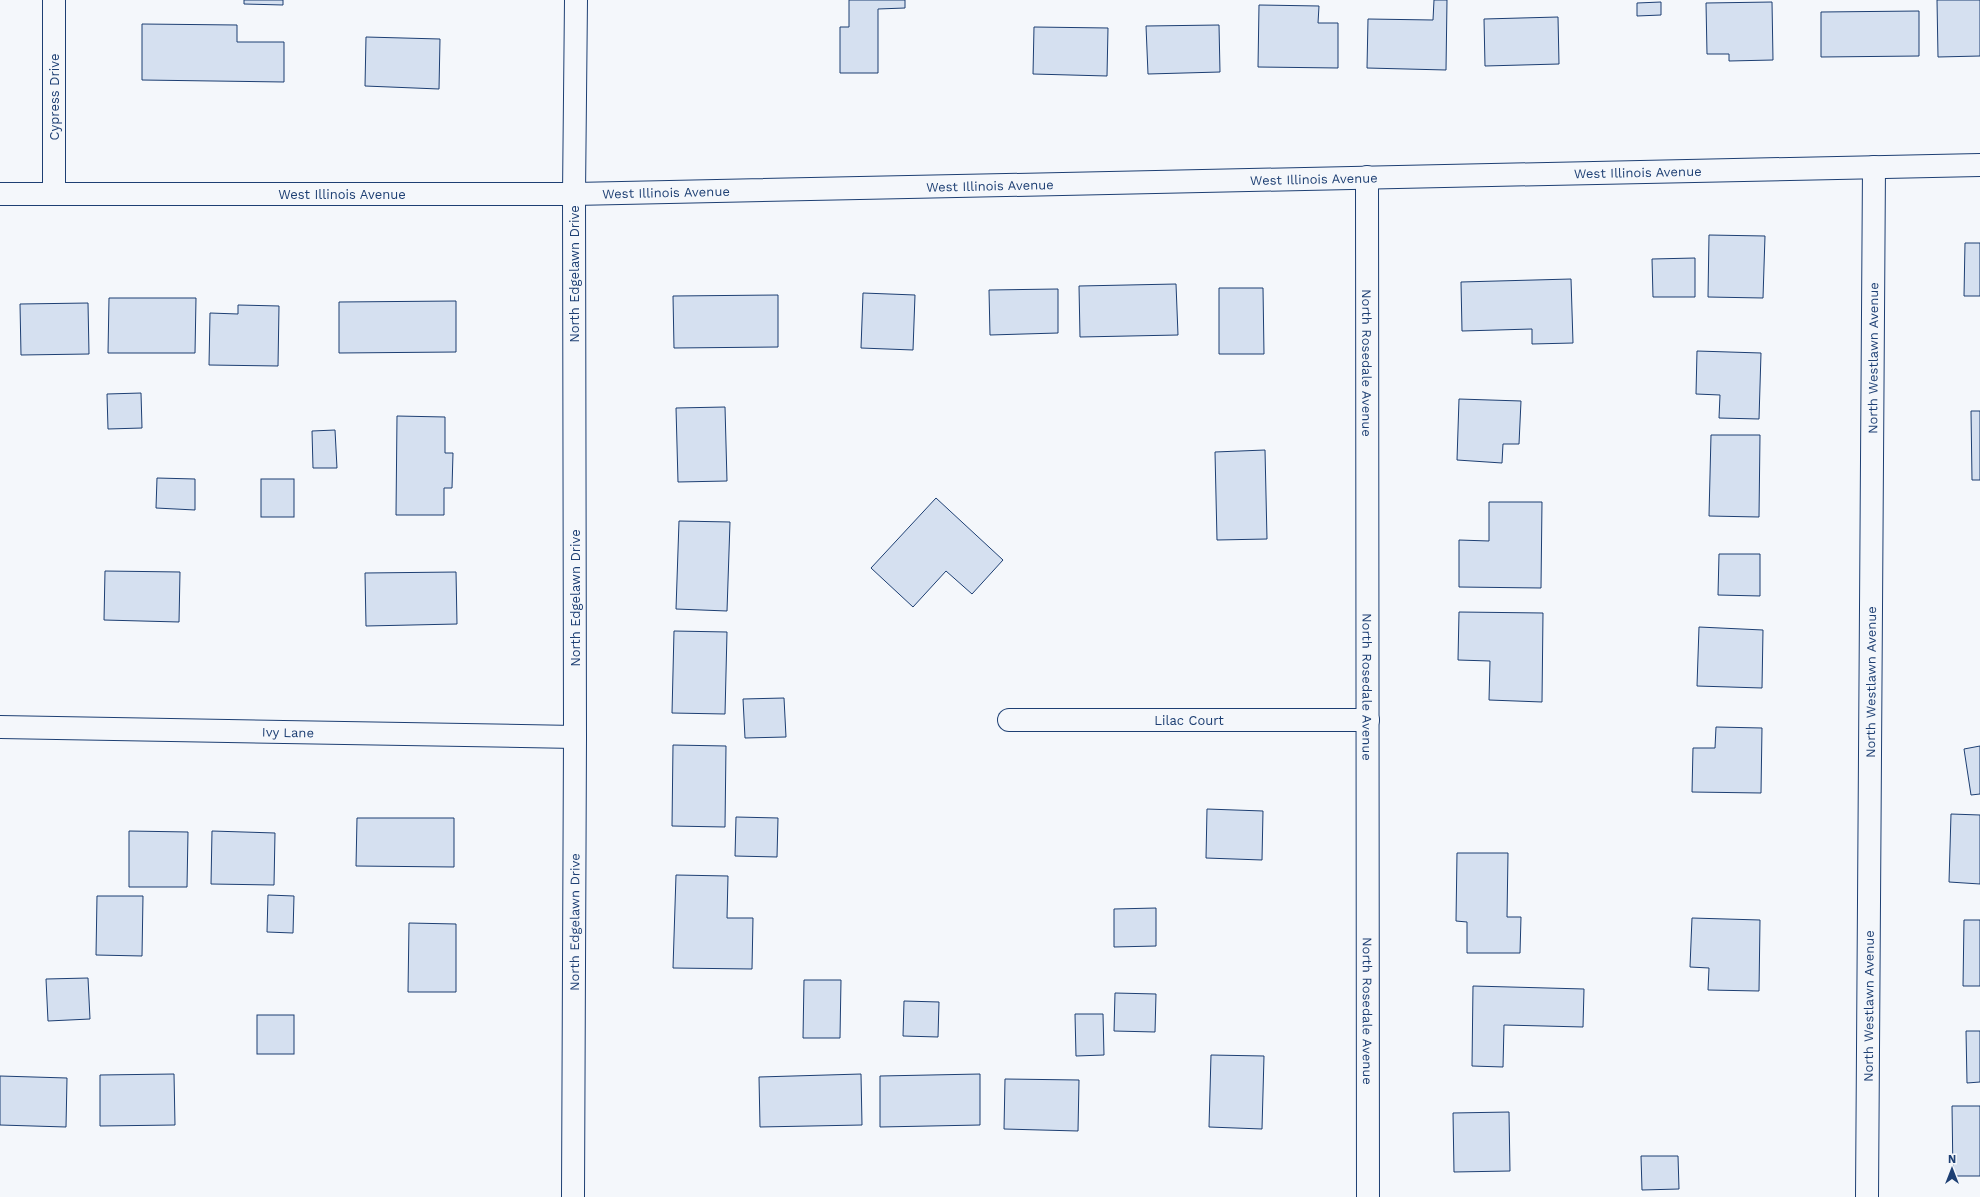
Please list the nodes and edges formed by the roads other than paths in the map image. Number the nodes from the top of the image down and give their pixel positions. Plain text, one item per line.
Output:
1 (54, 0) edge
2 (576, 0) edge
3 (1980, 165) edge
4 (1874, 167) junction
5 (1367, 177) junction
6 (0, 194) edge
7 (54, 194) junction
8 (574, 194) junction
9 (1009, 720) dead end
10 (1368, 720) junction
11 (0, 727) edge
12 (575, 737) junction
13 (573, 1197) edge
14 (1368, 1197) edge
15 (1867, 1197) edge

1 - 7 street, Cypress Drive
2 - 8 street, North Edgelawn Drive
3 - 4 street, West Illinois Avenue
4 - 5 street, West Illinois Avenue
4 - 15 street, North Westlawn Avenue
5 - 8 street, West Illinois Avenue
5 - 10 street, North Rosedale Avenue
6 - 7 street, West Illinois Avenue
7 - 8 street, West Illinois Avenue
8 - 12 street, North Edgelawn Drive
9 - 10 street, Lilac Court
10 - 14 street, North Rosedale Avenue
11 - 12 street, Ivy Lane
12 - 13 street, North Edgelawn Drive

